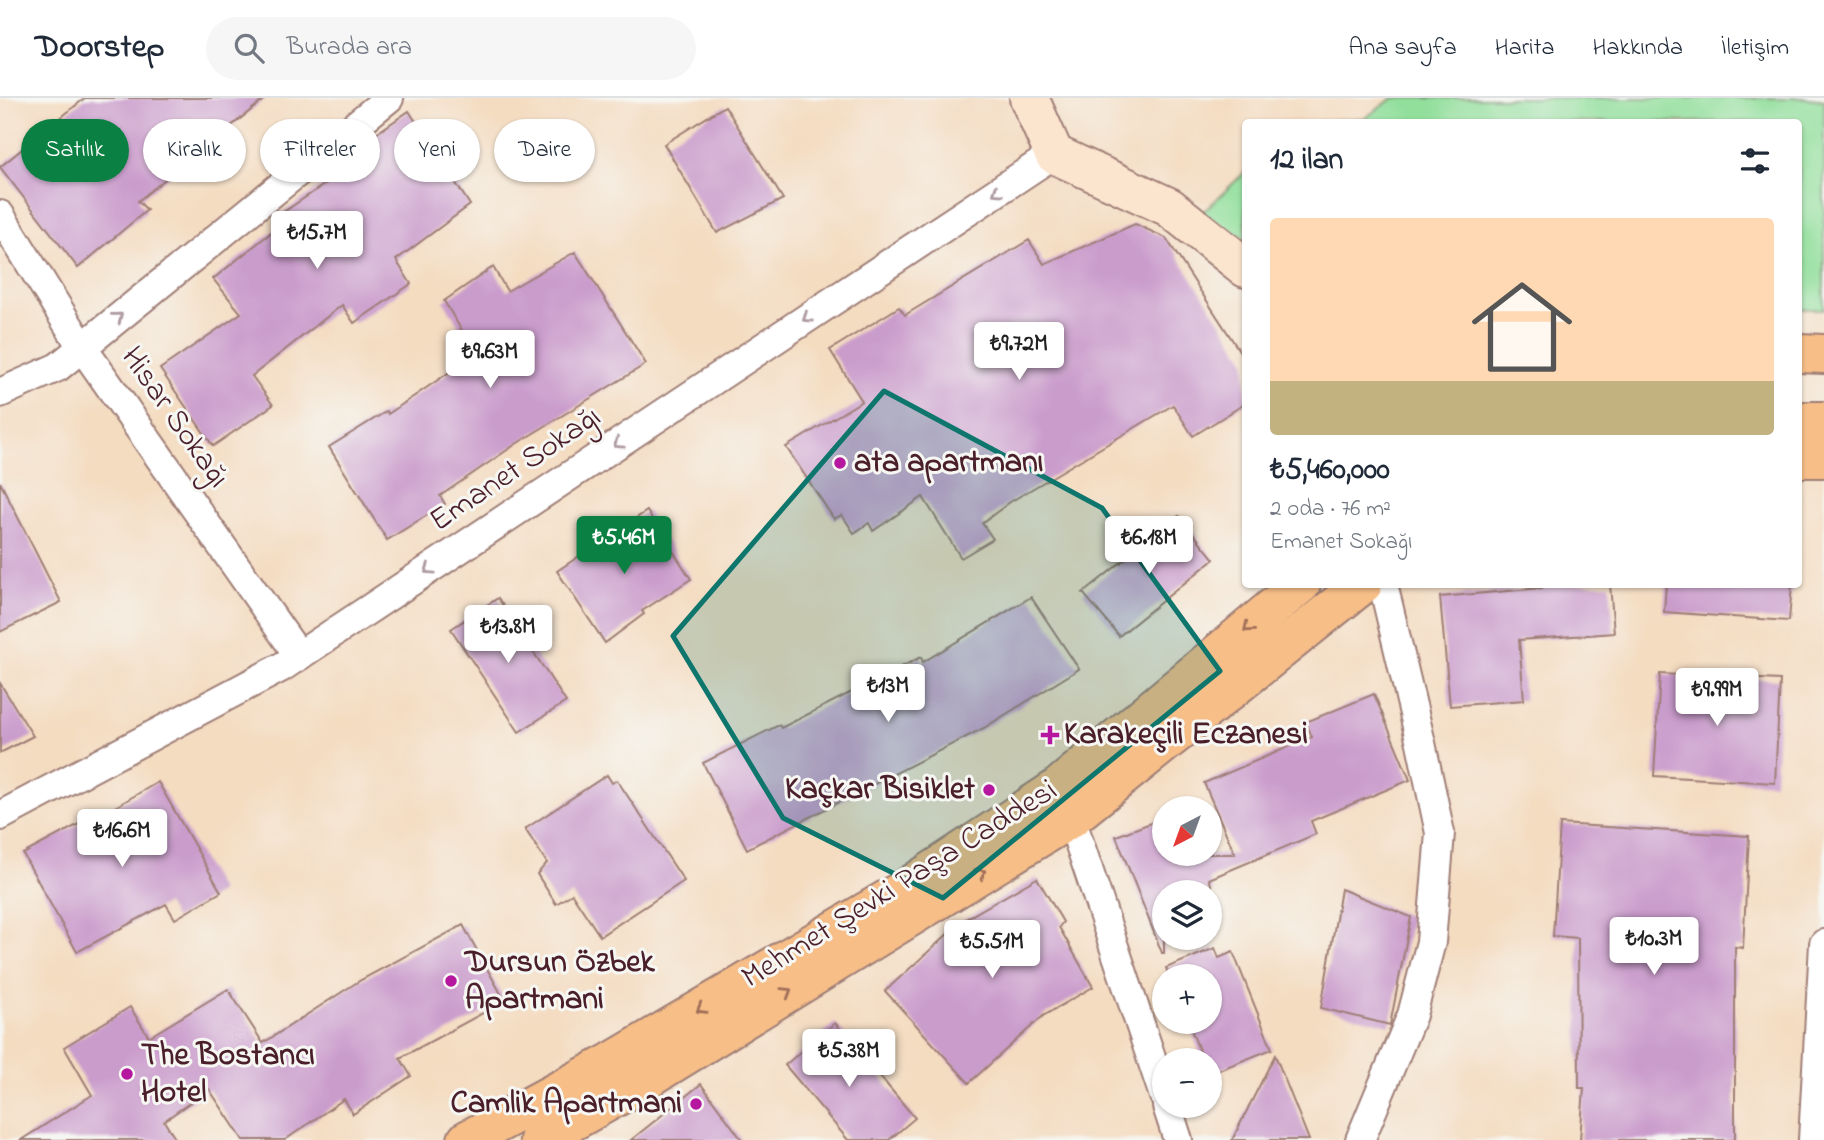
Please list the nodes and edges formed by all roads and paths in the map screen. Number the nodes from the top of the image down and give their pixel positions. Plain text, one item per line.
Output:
1 (389, 98) edge
2 (1029, 98) edge
3 (1054, 154) junction
4 (0, 215) edge
5 (1242, 265) edge
6 (82, 347) junction
7 (1802, 354) edge
8 (1824, 354) edge
9 (0, 393) edge
10 (1802, 421) edge
11 (1824, 421) edge
12 (1802, 458) edge
13 (1824, 458) edge
14 (1296, 588) edge
15 (1358, 588) edge
16 (1384, 588) edge
17 (299, 656) junction
18 (0, 816) edge
19 (1071, 818) junction
20 (1824, 944) edge
21 (1152, 1060) edge
22 (1171, 1118) edge
23 (467, 1140) edge
24 (539, 1140) edge
25 (1178, 1140) edge
26 (1360, 1140) edge
27 (1813, 1140) edge

6 -> 1 street
2 - 3 main road
3 - 5 main road
3 -> 17 street, Emanet Sokağı
4 - 6 street, Hisar Sokağı
6 - 9 street
6 - 17 street, Hisar Sokağı
7 - 8 main road
10 - 11 main road
12 - 13 main road
14 -> 23 main road, Mehmet Şevki Paşa Caddesi
15 - 19 main road, Mehmet Şevki Paşa Caddesi
16 - 26 street
17 - 18 street, Emanet Sokağı
19 - 21 street
24 -> 19 main road, Mehmet Şevki Paşa Caddesi
20 - 27 street
22 - 25 street

